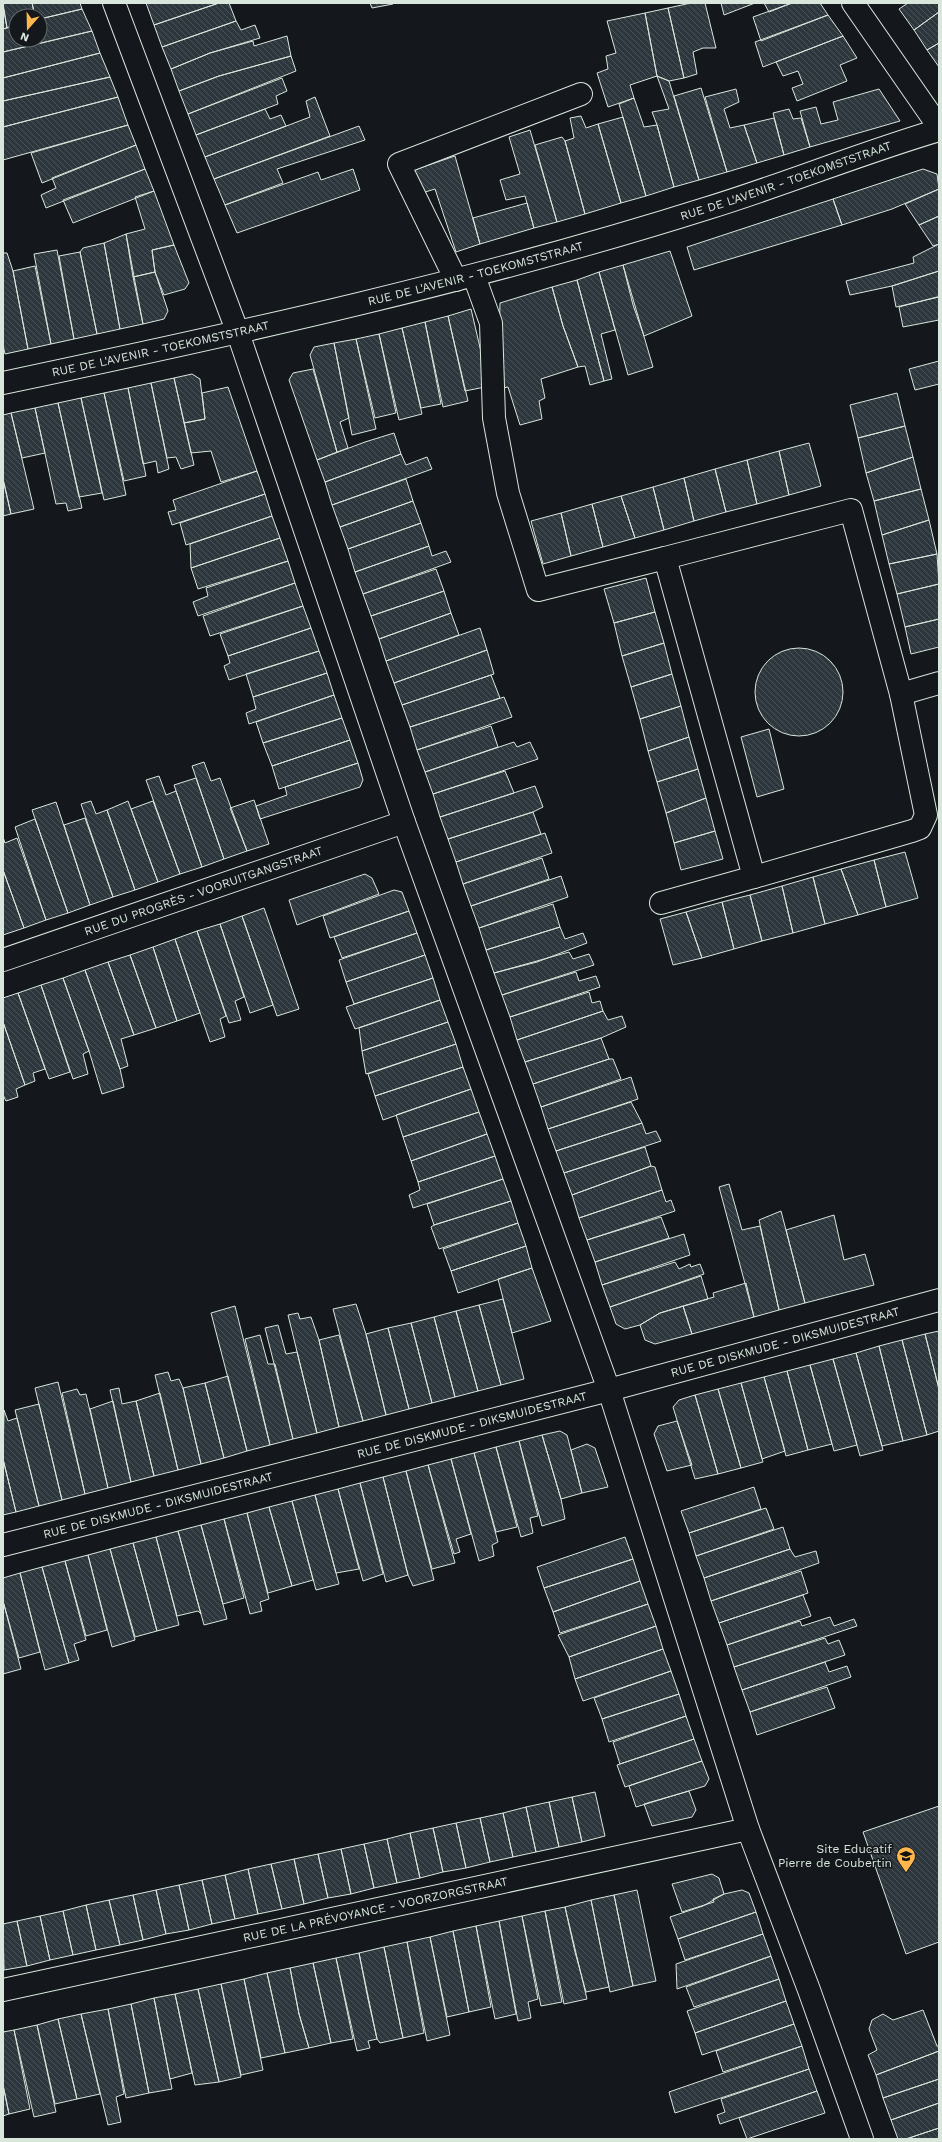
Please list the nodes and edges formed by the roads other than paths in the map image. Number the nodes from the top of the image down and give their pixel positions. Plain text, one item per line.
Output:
1 (114, 3) edge
2 (853, 3) edge
3 (581, 94) dead end
4 (939, 129) edge
5 (465, 278) junction
6 (238, 333) junction
7 (3, 383) edge
8 (665, 558) junction
9 (939, 683) edge
10 (901, 694) junction
11 (404, 822) junction
12 (754, 877) junction
13 (661, 903) dead end
14 (3, 960) edge
15 (939, 1300) edge
16 (609, 1390) junction
17 (3, 1545) edge
18 (748, 1829) junction
19 (3, 1990) edge
20 (862, 2139) edge

1 - 6 street
2 - 4 street
3 - 5 street
4 - 5 street, RUE DE L'AVENIR - TOEKOMSTSTRAAT
5 - 6 street, RUE DE L'AVENIR - TOEKOMSTSTRAAT
5 - 8 street
6 - 7 street, RUE DE L'AVENIR - TOEKOMSTSTRAAT
6 - 11 street
8 - 10 street
8 - 12 street
9 - 10 street
10 - 12 street
11 - 14 street, RUE DU PROGRÈS - VOORUITGANGSTRAAT
11 - 16 street
12 - 13 street
15 - 16 street, RUE DE DISKMUDE - DIKSMUIDESTRAAT
16 - 17 street, RUE DE DISKMUDE - DIKSMUIDESTRAAT
16 - 18 street
18 - 19 street, RUE DE LA PRÉVOYANCE - VOORZORGSTRAAT
18 - 20 street

